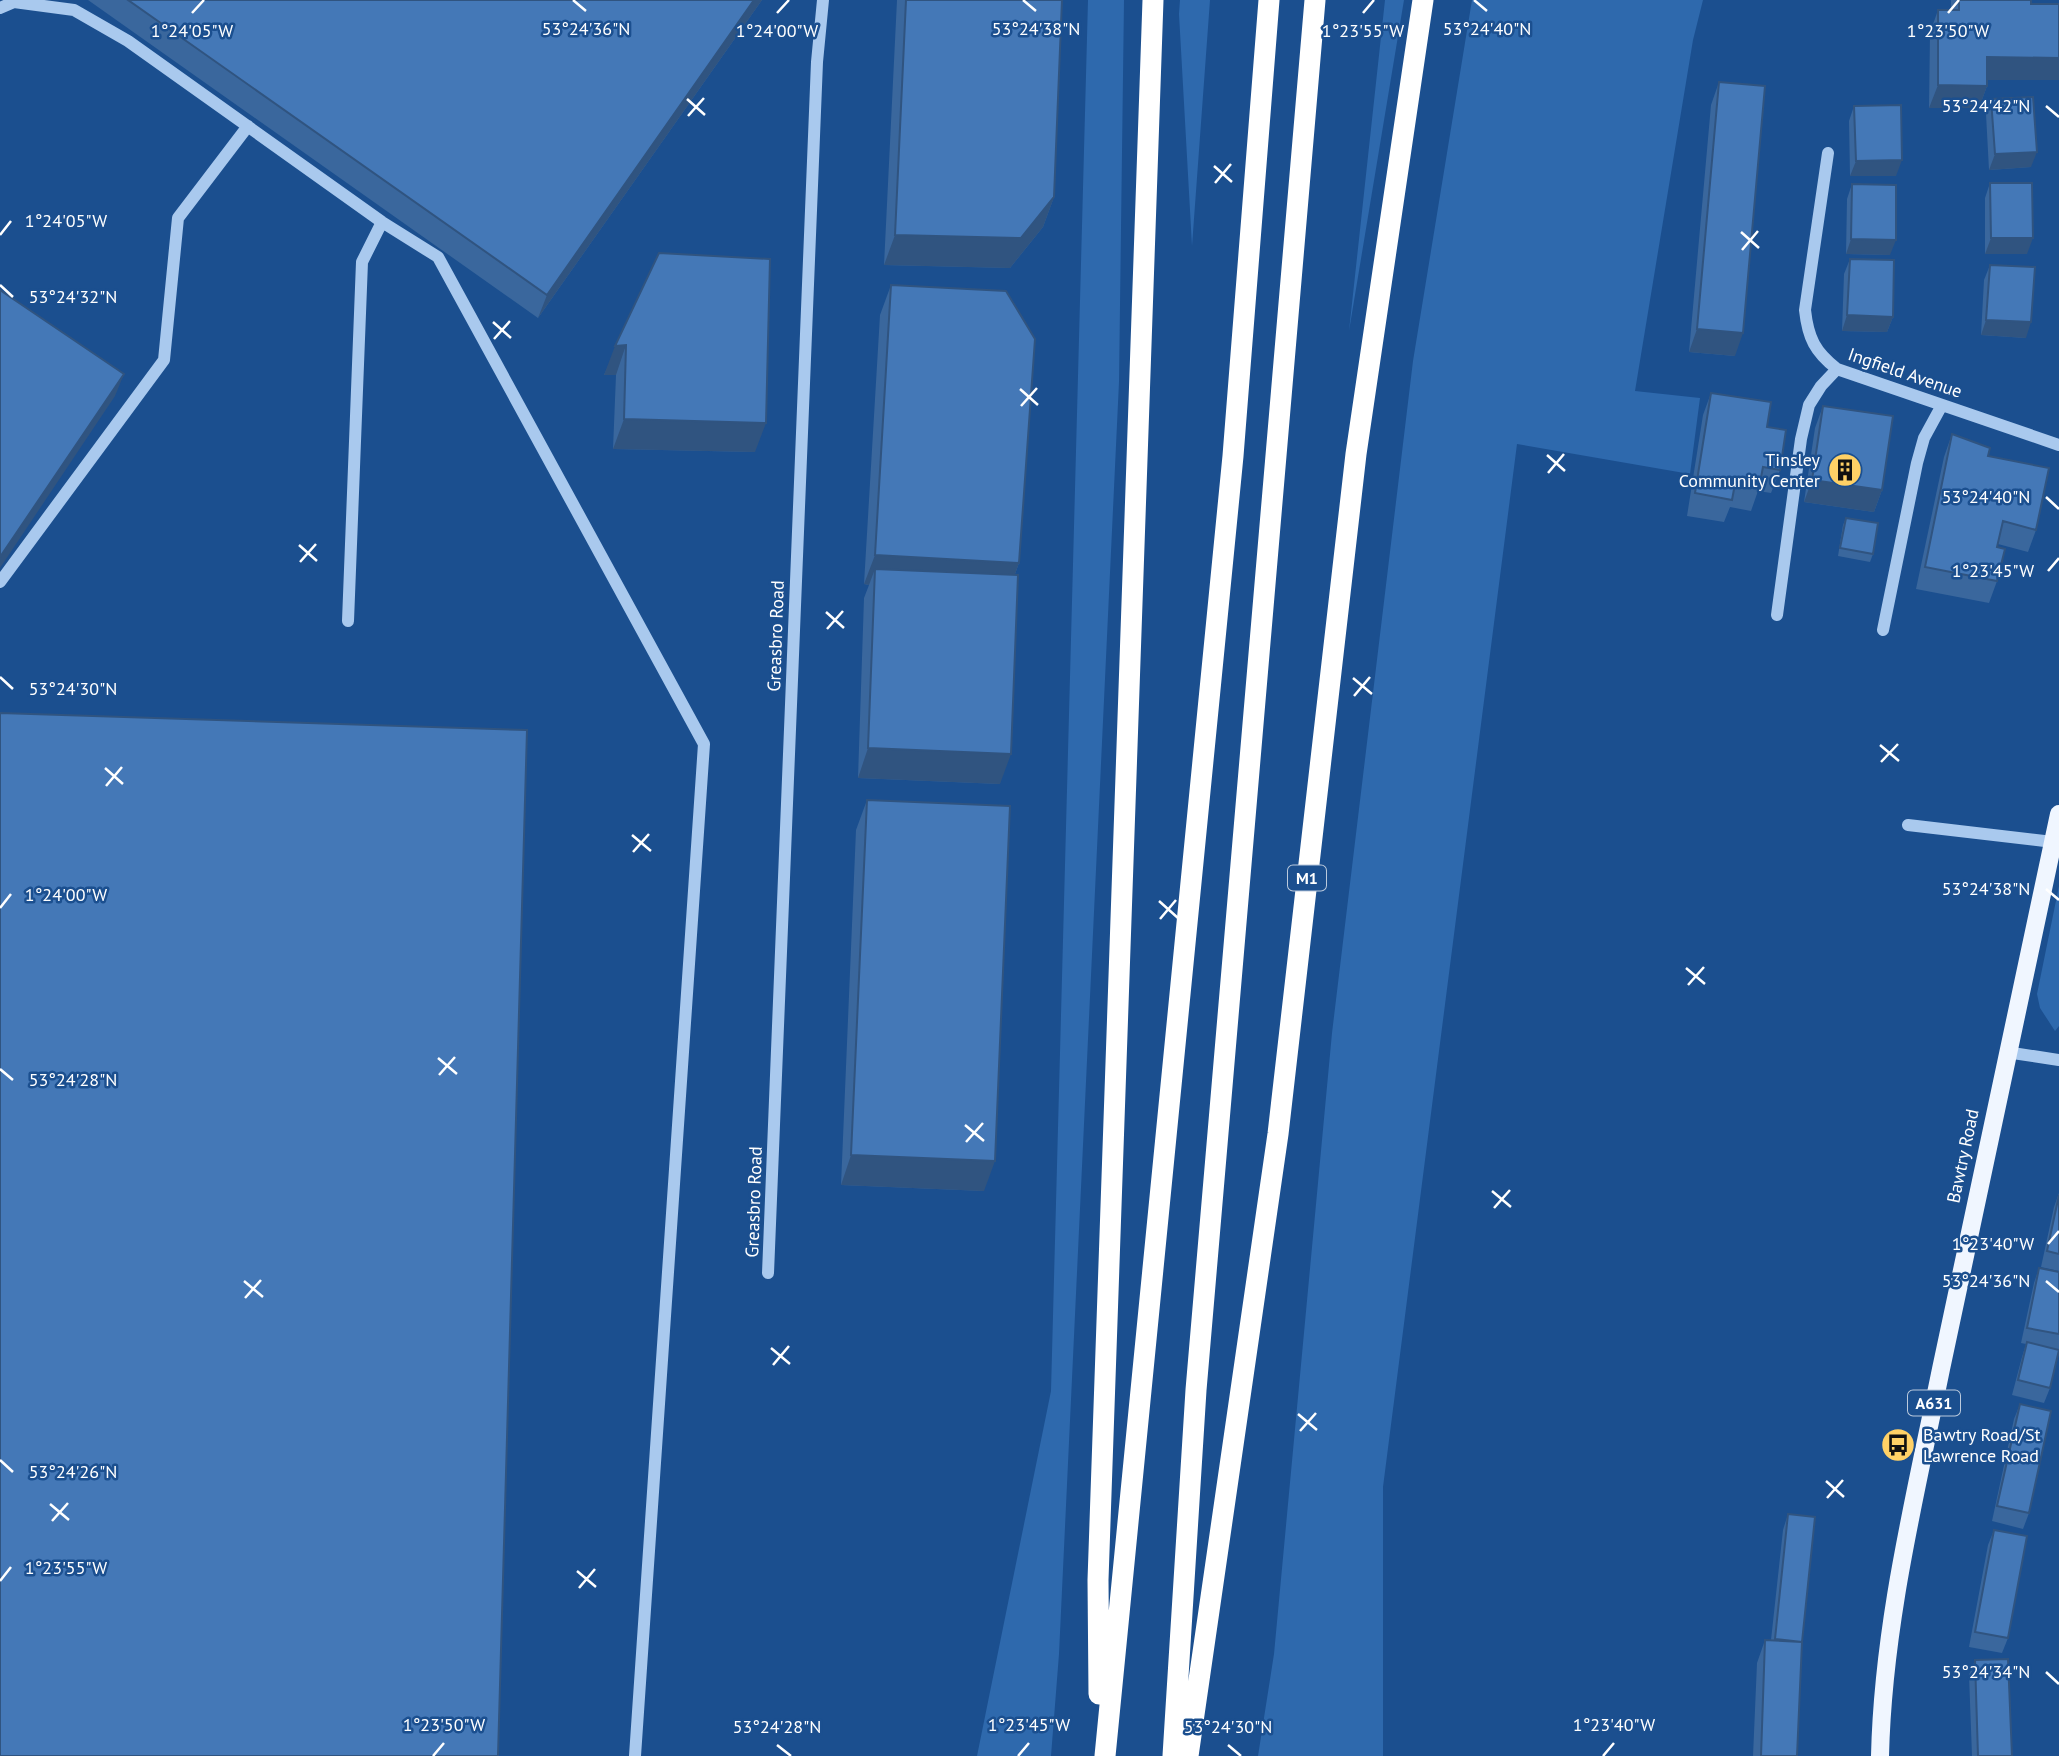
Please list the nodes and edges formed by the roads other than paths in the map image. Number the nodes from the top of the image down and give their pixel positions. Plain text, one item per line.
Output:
1 (823, 0) edge
2 (1153, 0) edge
3 (1269, 0) edge
4 (1315, 0) edge
5 (1423, 0) edge
6 (0, 8) edge
7 (247, 126) junction
8 (1828, 153) dead end
9 (382, 222) junction
10 (1837, 369) junction
11 (1942, 405) junction
12 (2059, 445) edge
13 (0, 582) edge
14 (1777, 615) dead end
15 (348, 621) dead end
16 (1883, 630) dead end
17 (2059, 814) edge
18 (1908, 825) dead end
19 (2053, 842) junction
20 (2006, 1052) junction
21 (2059, 1060) edge
22 (768, 1273) dead end
23 (635, 1756) edge
24 (1102, 1756) edge
25 (1173, 1756) edge
26 (1188, 1756) edge
27 (1880, 1756) edge

1 - 22 street, Greasbro Road
2 - 24 highway
3 - 24 highway
4 - 25 highway
5 - 26 highway, M1
6 - 7 street
7 - 9 street
7 - 13 street
8 - 10 street, Ingfield Avenue
9 - 15 street
9 - 23 street
10 - 11 street, Ingfield Avenue
10 - 14 street
11 - 12 street, Ingfield Avenue
11 - 16 street
17 - 19 main road, Bawtry Road / A631
18 - 19 street
19 - 20 main road, Bawtry Road / A631
20 - 21 street
20 - 27 main road, Bawtry Road / A631

